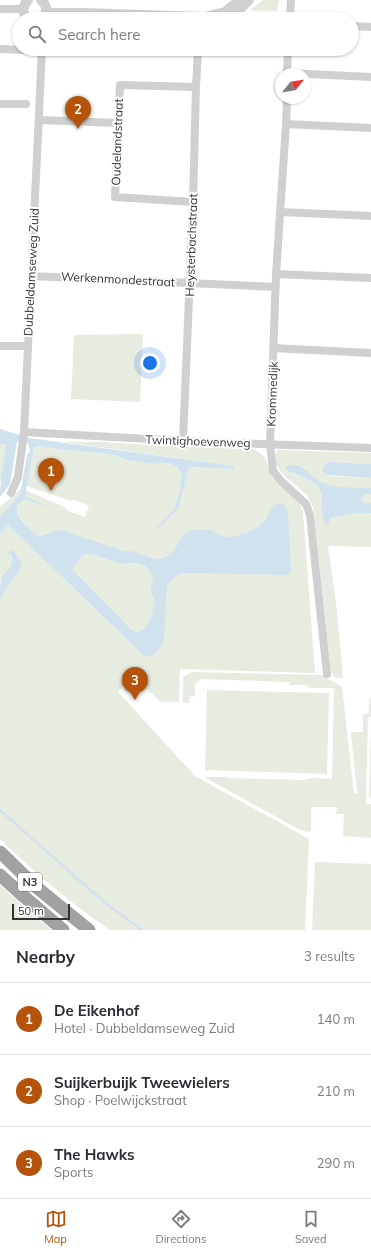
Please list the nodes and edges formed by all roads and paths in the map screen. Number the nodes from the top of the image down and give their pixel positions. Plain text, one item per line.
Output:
1 (28, 0) edge
2 (41, 0) edge
3 (240, 0) edge
4 (249, 0) edge
5 (291, 0) edge
6 (0, 9) edge
7 (23, 9) junction
8 (24, 12) edge
9 (45, 12) edge
10 (225, 12) edge
11 (237, 12) edge
12 (290, 12) edge
13 (359, 26) edge
14 (371, 27) edge
15 (0, 49) edge
16 (12, 50) edge
17 (42, 56) edge
18 (198, 56) edge
19 (288, 56) edge
20 (287, 68) edge
21 (311, 74) edge
22 (371, 77) edge
23 (196, 87) junction
24 (0, 104) edge
25 (26, 104) dead end
26 (287, 104) edge
27 (39, 120) junction
28 (118, 123) junction
29 (286, 124) junction
30 (371, 128) edge
31 (193, 202) junction
32 (280, 212) junction
33 (371, 216) edge
34 (276, 274) junction
35 (32, 276) junction
36 (371, 278) edge
37 (189, 282) junction
38 (276, 287) junction
39 (0, 346) edge
40 (28, 346) junction
41 (273, 348) junction
42 (371, 353) edge
43 (24, 437) junction
44 (183, 441) junction
45 (270, 444) junction
46 (371, 448) edge
47 (11, 493) dead end
48 (327, 674) dead end
49 (0, 852) edge
50 (0, 875) edge
51 (63, 930) edge
52 (89, 930) edge

1 - 7 street
2 - 9 street
3 - 10 street
4 - 11 street
5 - 12 street
6 - 7 street
7 - 8 street
13 - 14 street
15 - 16 street
17 - 27 street, Dubbeldamseweg Zuid
18 - 23 street, Heysterbachstraat
19 - 20 street
21 - 22 street
23 - 28 street, Oudelandstraat
23 - 31 street, Heysterbachstraat
24 - 25 street
26 - 29 street, Krommedijk
27 - 28 street
27 - 35 street, Dubbeldamseweg Zuid
28 - 31 street, Oudelandstraat
29 - 30 street
29 - 32 street, Krommedijk
31 - 37 street, Heysterbachstraat
32 - 33 street
32 - 34 street, Krommedijk
34 - 36 street
34 - 38 street, Krommedijk
35 - 37 street, Werkenmondestraat
35 - 40 street, Dubbeldamseweg Zuid
37 - 38 street, Werkenmondestraat
37 - 44 street, Heysterbachstraat
38 - 41 street, Krommedijk
39 - 40 street
40 - 43 street, Dubbeldamseweg Zuid
41 - 42 street
41 - 45 street, Krommedijk
43 - 44 street, Twintighoevenweg
43 - 47 street, Dubbeldamseweg Zuid
44 - 45 street, Twintighoevenweg
45 - 46 street, Twintighoevenweg
45 - 48 street, Krommedijk
49 - 52 highway, N3
50 - 51 highway, N3

